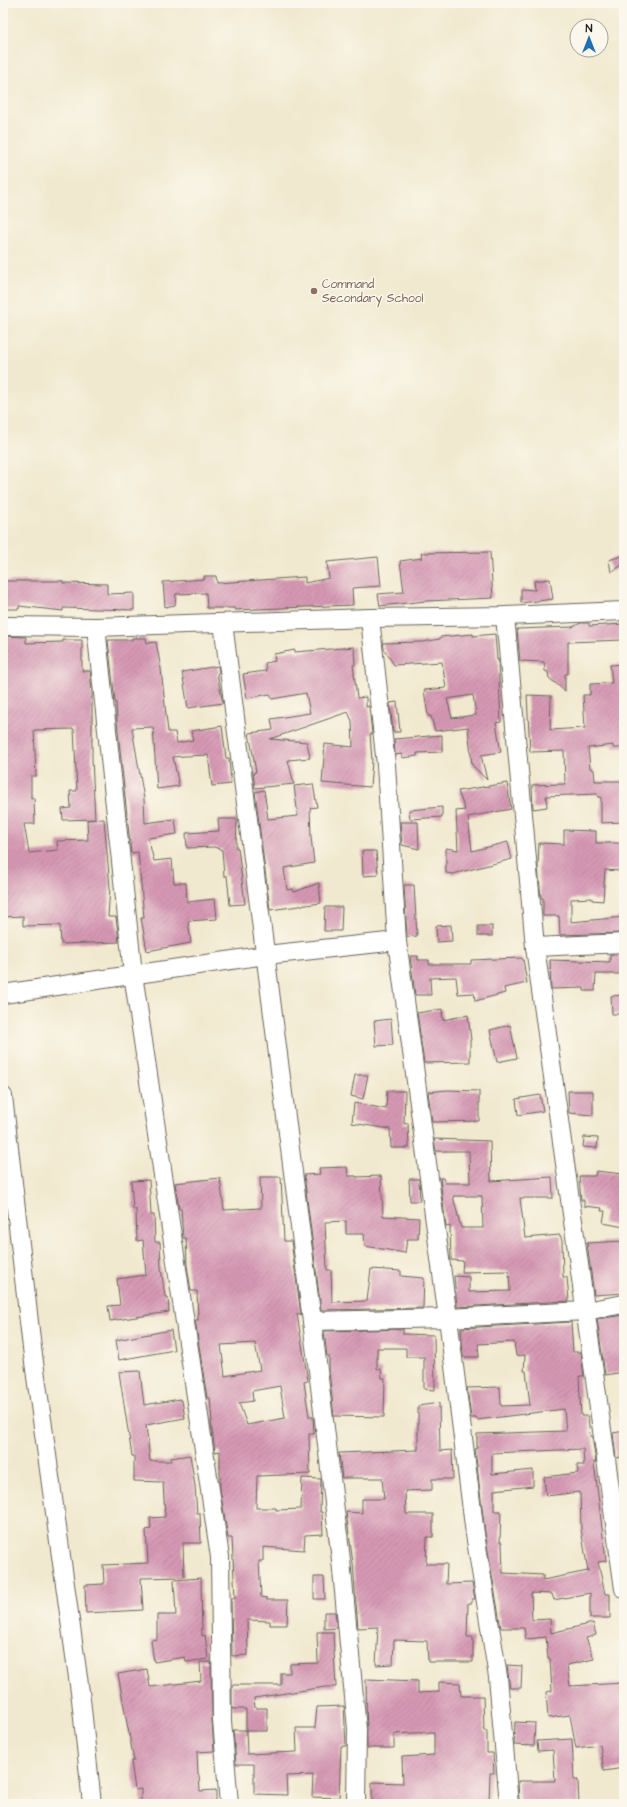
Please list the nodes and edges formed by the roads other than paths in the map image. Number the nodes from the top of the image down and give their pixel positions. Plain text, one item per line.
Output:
1 (624, 611) edge
2 (505, 616) junction
3 (370, 618) junction
4 (223, 623) junction
5 (3, 626) edge
6 (96, 627) junction
7 (398, 941) junction
8 (624, 944) edge
9 (535, 947) junction
10 (266, 955) junction
11 (133, 974) junction
12 (3, 994) edge
13 (3, 1096) edge
14 (624, 1304) edge
15 (585, 1311) junction
16 (448, 1318) junction
17 (312, 1321) junction
18 (624, 1589) edge
19 (92, 1804) edge
20 (229, 1804) edge
21 (356, 1804) edge
22 (509, 1804) edge

1 - 2 street
2 - 3 street
2 - 9 street
3 - 4 street
3 - 7 street
4 - 6 street
4 - 10 street
5 - 6 street
6 - 11 street
7 - 10 street
7 - 16 street
8 - 9 street
9 - 15 street
10 - 11 street
10 - 17 street
11 - 12 street
11 - 20 street
13 - 19 street
14 - 15 street
15 - 16 street
15 - 18 street
16 - 17 street
16 - 22 street
17 - 21 street

